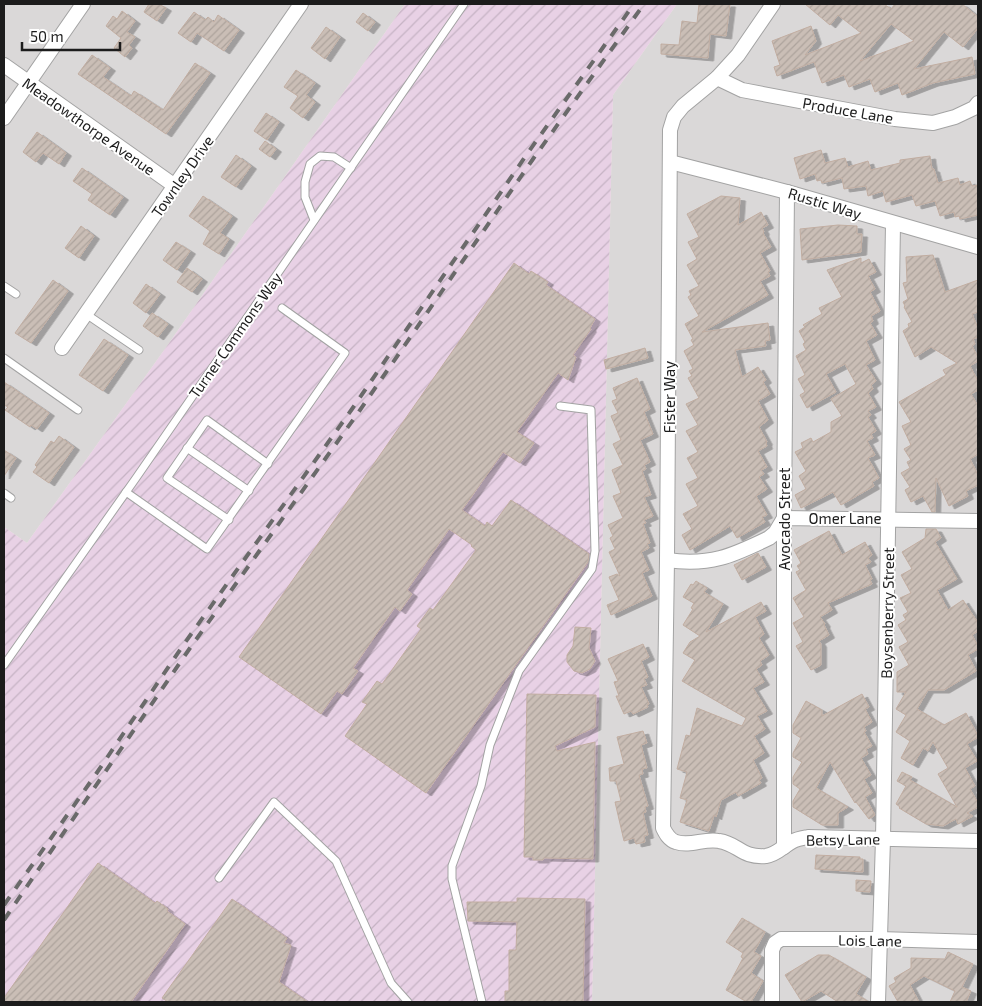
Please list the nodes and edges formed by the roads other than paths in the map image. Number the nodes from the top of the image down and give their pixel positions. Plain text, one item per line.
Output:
1 (83, 4) edge
2 (301, 4) edge
3 (464, 4) edge
4 (773, 4) edge
5 (4, 65) edge
6 (717, 78) junction
7 (28, 82) junction
8 (978, 103) edge
9 (4, 118) edge
10 (670, 162) junction
11 (351, 168) junction
12 (175, 186) junction
13 (787, 192) junction
14 (314, 220) junction
15 (893, 224) junction
16 (978, 247) edge
17 (4, 286) edge
18 (16, 294) dead end
19 (282, 308) dead end
20 (86, 314) junction
21 (62, 348) dead end
22 (140, 350) dead end
23 (4, 358) edge
24 (560, 406) dead end
25 (78, 410) dead end
26 (187, 448) junction
27 (268, 464) junction
28 (126, 492) junction
29 (249, 492) junction
30 (4, 493) edge
31 (11, 498) dead end
32 (784, 518) junction
33 (889, 518) junction
34 (229, 520) junction
35 (978, 520) edge
36 (668, 560) junction
37 (4, 665) edge
38 (663, 828) joint
39 (883, 839) junction
40 (978, 841) edge
41 (784, 847) junction
42 (219, 878) dead end
43 (879, 939) junction
44 (978, 942) edge
45 (408, 1002) edge
46 (482, 1002) edge
47 (772, 1002) edge
48 (878, 1002) edge

1 - 7 street
2 - 12 street, Townley Drive
3 - 11 lane, Turner Commons Way
4 - 6 street, Fister Way
5 - 7 street, Meadowthorpe Avenue
6 - 8 street, Produce Lane
6 - 10 street, Fister Way
7 - 9 street
7 - 12 street, Meadowthorpe Avenue
10 - 13 street, Rustic Way
10 - 36 street, Fister Way
11 - 14 lane, Turner Commons Way
11 - 14 lane
12 - 20 street, Townley Drive
13 - 15 street, Rustic Way
13 - 32 street, Avocado Street
14 - 28 lane, Turner Commons Way
15 - 16 street, Rustic Way
15 - 33 street, Boysenberry Street
17 - 18 lane
19 - 27 lane
20 - 21 street, Townley Drive
20 - 22 lane
23 - 25 lane
24 - 46 lane
26 - 27 lane
26 - 29 lane
26 - 34 lane
27 - 29 lane
28 - 34 lane
28 - 37 lane, Turner Commons Way
29 - 34 lane
30 - 31 lane
32 - 33 street, Omer Lane
32 - 36 street
32 - 41 street, Avocado Street
33 - 35 street, Omer Lane
33 - 39 street, Boysenberry Street
36 - 38 street, Fister Way
38 - 41 street, Betsy Lane
39 - 40 street, Betsy Lane
39 - 41 street, Betsy Lane
39 - 43 street, Boysenberry Street
42 - 45 lane
43 - 44 street, Lois Lane
43 - 47 street, Lois Lane
43 - 48 street, Boysenberry Street

